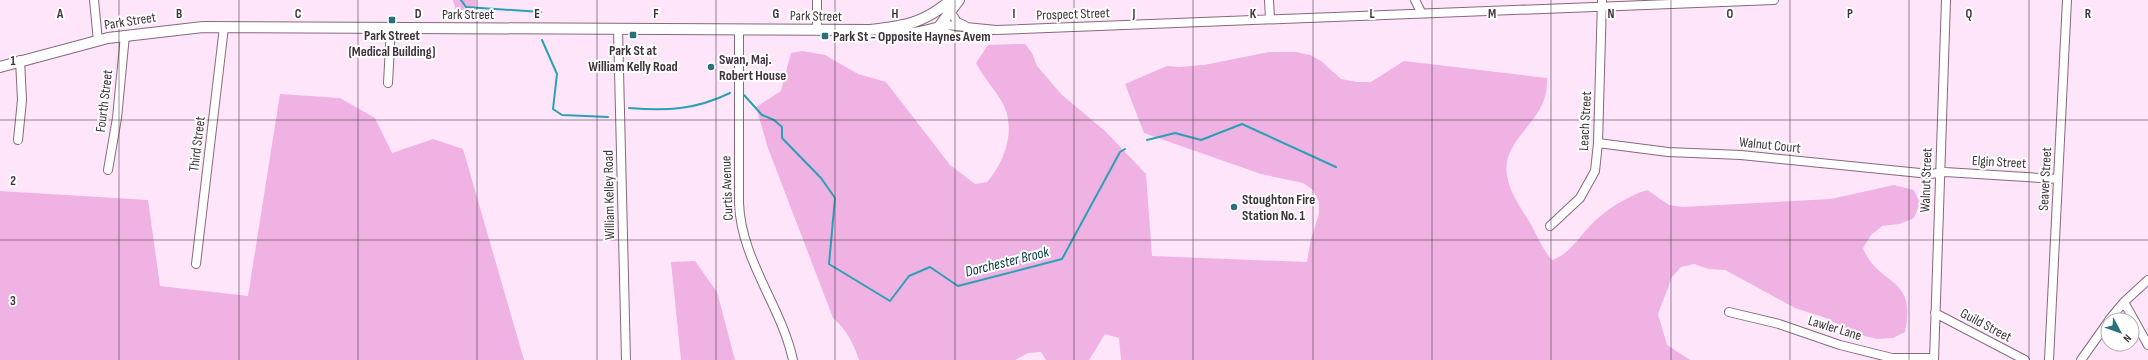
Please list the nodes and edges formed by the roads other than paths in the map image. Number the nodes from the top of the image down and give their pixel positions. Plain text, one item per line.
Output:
1 (94, 0) edge
2 (816, 0) edge
3 (1269, 0) edge
4 (1415, 0) edge
5 (1774, 0) edge
6 (1946, 0) edge
7 (2067, 0) edge
8 (955, 2) edge
9 (1602, 3) edge
10 (1421, 12) junction
11 (930, 16) junction
12 (954, 17) joint
13 (1270, 19) junction
14 (224, 26) junction
15 (942, 26) junction
16 (391, 27) junction
17 (970, 27) junction
18 (618, 29) junction
19 (740, 29) junction
20 (817, 29) junction
21 (869, 30) junction
22 (996, 30) junction
23 (125, 35) junction
24 (98, 41) junction
25 (20, 60) junction
26 (0, 66) edge
27 (388, 83) dead end
28 (18, 140) dead end
29 (1598, 143) junction
30 (108, 170) dead end
31 (1939, 173) junction
32 (2058, 179) junction
33 (1550, 226) dead end
34 (196, 264) dead end
35 (2148, 280) edge
36 (2124, 302) junction
37 (1729, 312) dead end
38 (2116, 312) edge
39 (1935, 313) junction
40 (2100, 334) edge
41 (2148, 345) edge
42 (1934, 359) edge
43 (626, 360) edge
44 (792, 360) edge
45 (2025, 360) edge
46 (2049, 360) edge
47 (2081, 360) edge

1 - 24 street
2 - 20 street
3 - 13 street
4 - 10 street
5 - 9 street, Prospect Street
6 - 31 street, Walnut Street
7 - 32 street, Seaver Street
8 - 11 main road, Park Street
8 - 12 main road
8 - 15 main road
9 - 10 street, Prospect Street
9 - 29 street, Leach Street
10 - 13 street, Prospect Street
11 - 15 main road
11 - 21 main road, Park Street
12 - 17 street, Prospect Street
13 - 22 street, Prospect Street
14 - 16 main road, Park Street
14 - 23 main road, Park Street
14 - 34 street, Third Street
15 - 17 street, Prospect Street
15 - 21 main road, Park Street
15 - 22 street, Prospect Street
16 - 18 main road, Park Street
16 - 27 street
17 - 22 street, Prospect Street
18 - 19 main road, Park Street
18 - 43 street, William Kelley Road
19 - 20 main road, Park Street
19 - 44 street, Curtis Avenue
20 - 21 main road, Park Street
23 - 24 main road, Park Street
23 - 30 street, Fourth Street
24 - 25 main road, Park Street
25 - 26 main road, Park Street
25 - 28 street
29 - 31 street, Walnut Court
29 - 33 street, Leach Street
31 - 32 street, Elgin Street
31 - 39 street, Walnut Street
32 - 46 street, Seaver Street
35 - 36 street
36 - 38 street
36 - 41 street
37 - 42 street, Lawler Lane
39 - 42 street, Walnut Street
39 - 45 street, Guild Street
40 - 47 street

